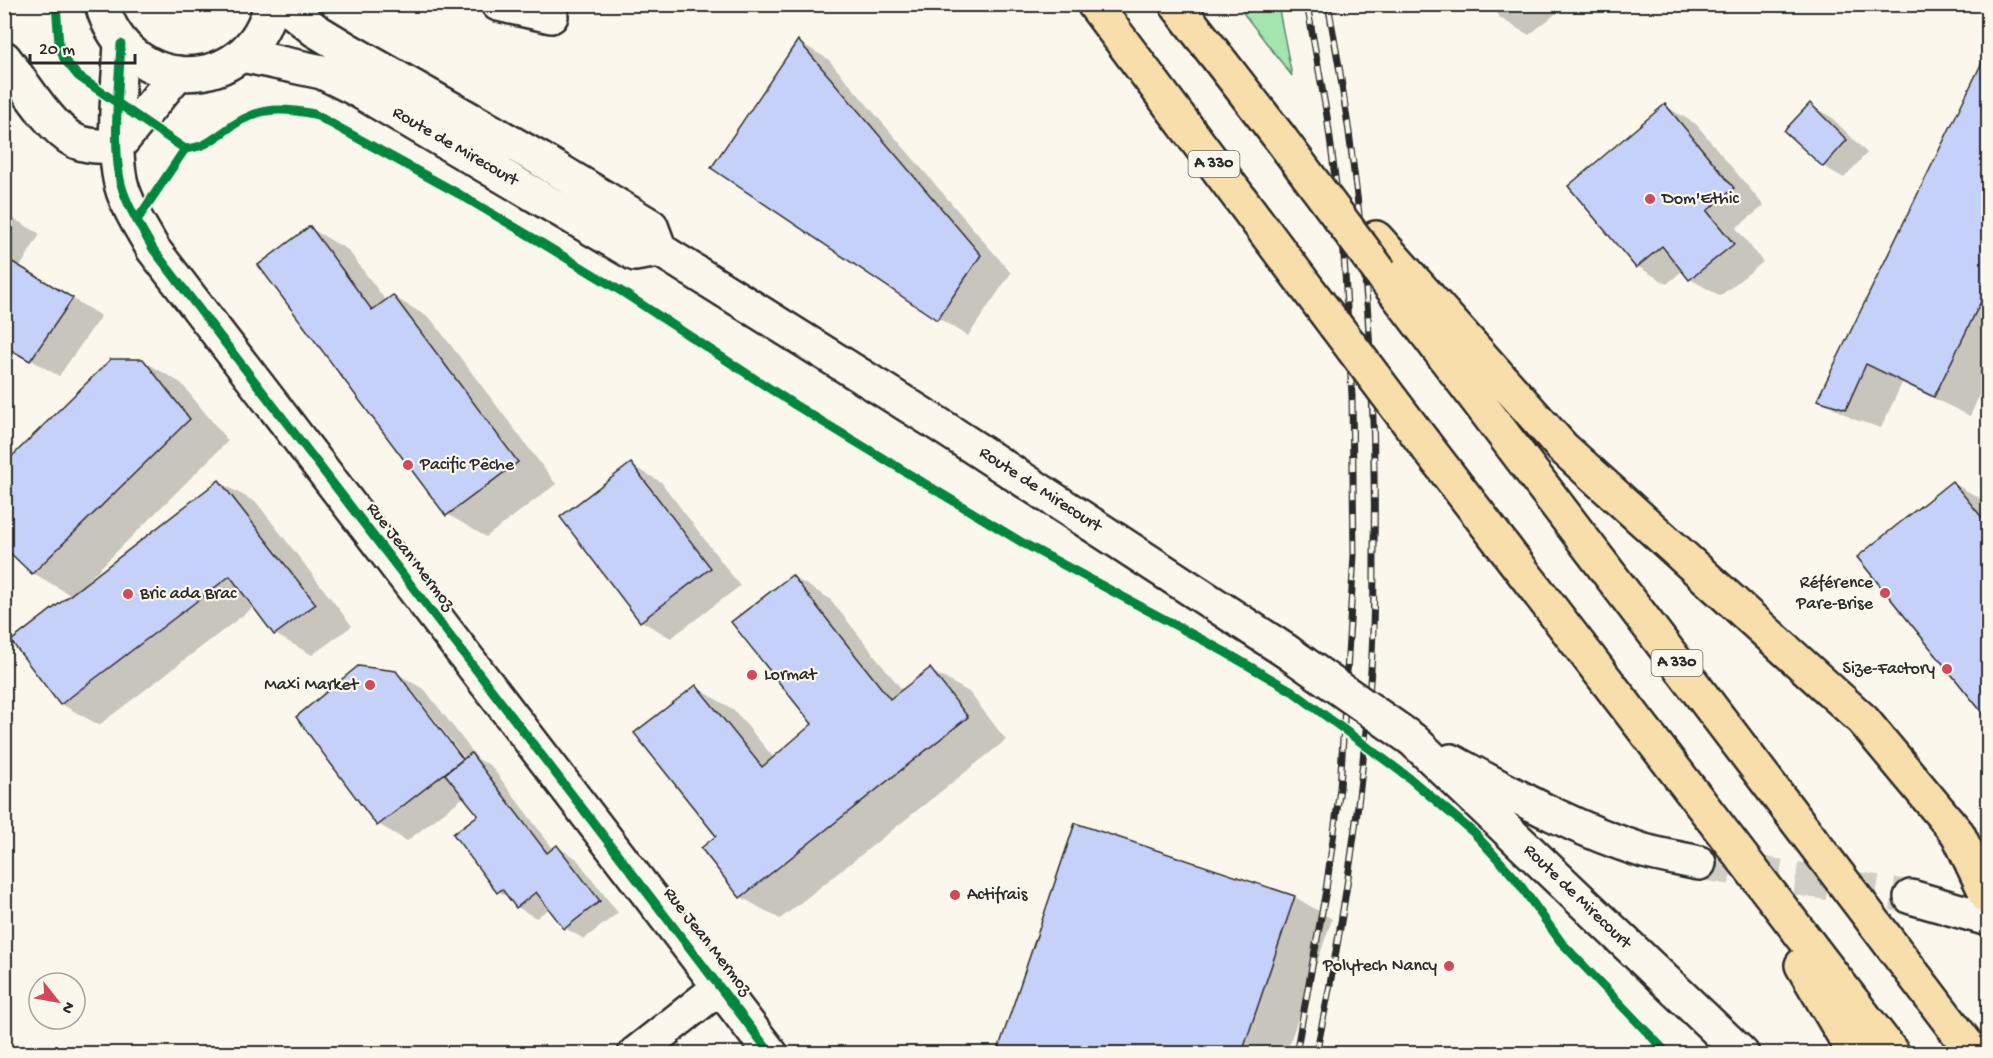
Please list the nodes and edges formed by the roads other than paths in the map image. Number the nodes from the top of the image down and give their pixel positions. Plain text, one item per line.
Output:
1 (102, 4) edge
2 (271, 4) edge
3 (284, 4) edge
4 (498, 4) edge
5 (1094, 4) edge
6 (1176, 4) edge
7 (551, 16) dead end
8 (121, 44) junction
9 (242, 55) junction
10 (4, 58) edge
11 (178, 73) junction
12 (1280, 138) junction
13 (117, 147) junction
14 (660, 250) junction
15 (1413, 740) junction
16 (1716, 822) junction
17 (1699, 862) tunnel mouth
18 (1911, 897) tunnel mouth
19 (1989, 897) edge
20 (1989, 919) edge
21 (720, 987) junction
22 (635, 1053) edge
23 (771, 1053) edge
24 (1742, 1053) edge
25 (1855, 1053) edge
26 (1893, 1053) edge
27 (1974, 1053) edge

1 - 8 main road
2 - 9 main road
3 - 14 main road, Route de Mirecourt
4 - 7 main road
5 - 16 highway, A 330, bridge
6 - 12 highway, A 330
8 - 11 main road
8 - 13 main road, Rue Jean Mermoz
9 - 11 main road
9 - 14 main road, Route de Mirecourt
10 - 13 main road
11 - 13 main road
12 - 19 highway, bridge
12 - 27 highway, A 330, bridge
13 - 21 main road, Rue Jean Mermoz
14 - 15 main road, Route de Mirecourt, bridge
15 - 17 main road, Route de Mirecourt
15 - 24 main road, Route de Mirecourt
16 - 25 highway
16 - 26 highway, A 330
18 - 20 main road
21 - 22 main road, Rue Jean Mermoz
21 - 23 main road, Rue Jean Mermoz

